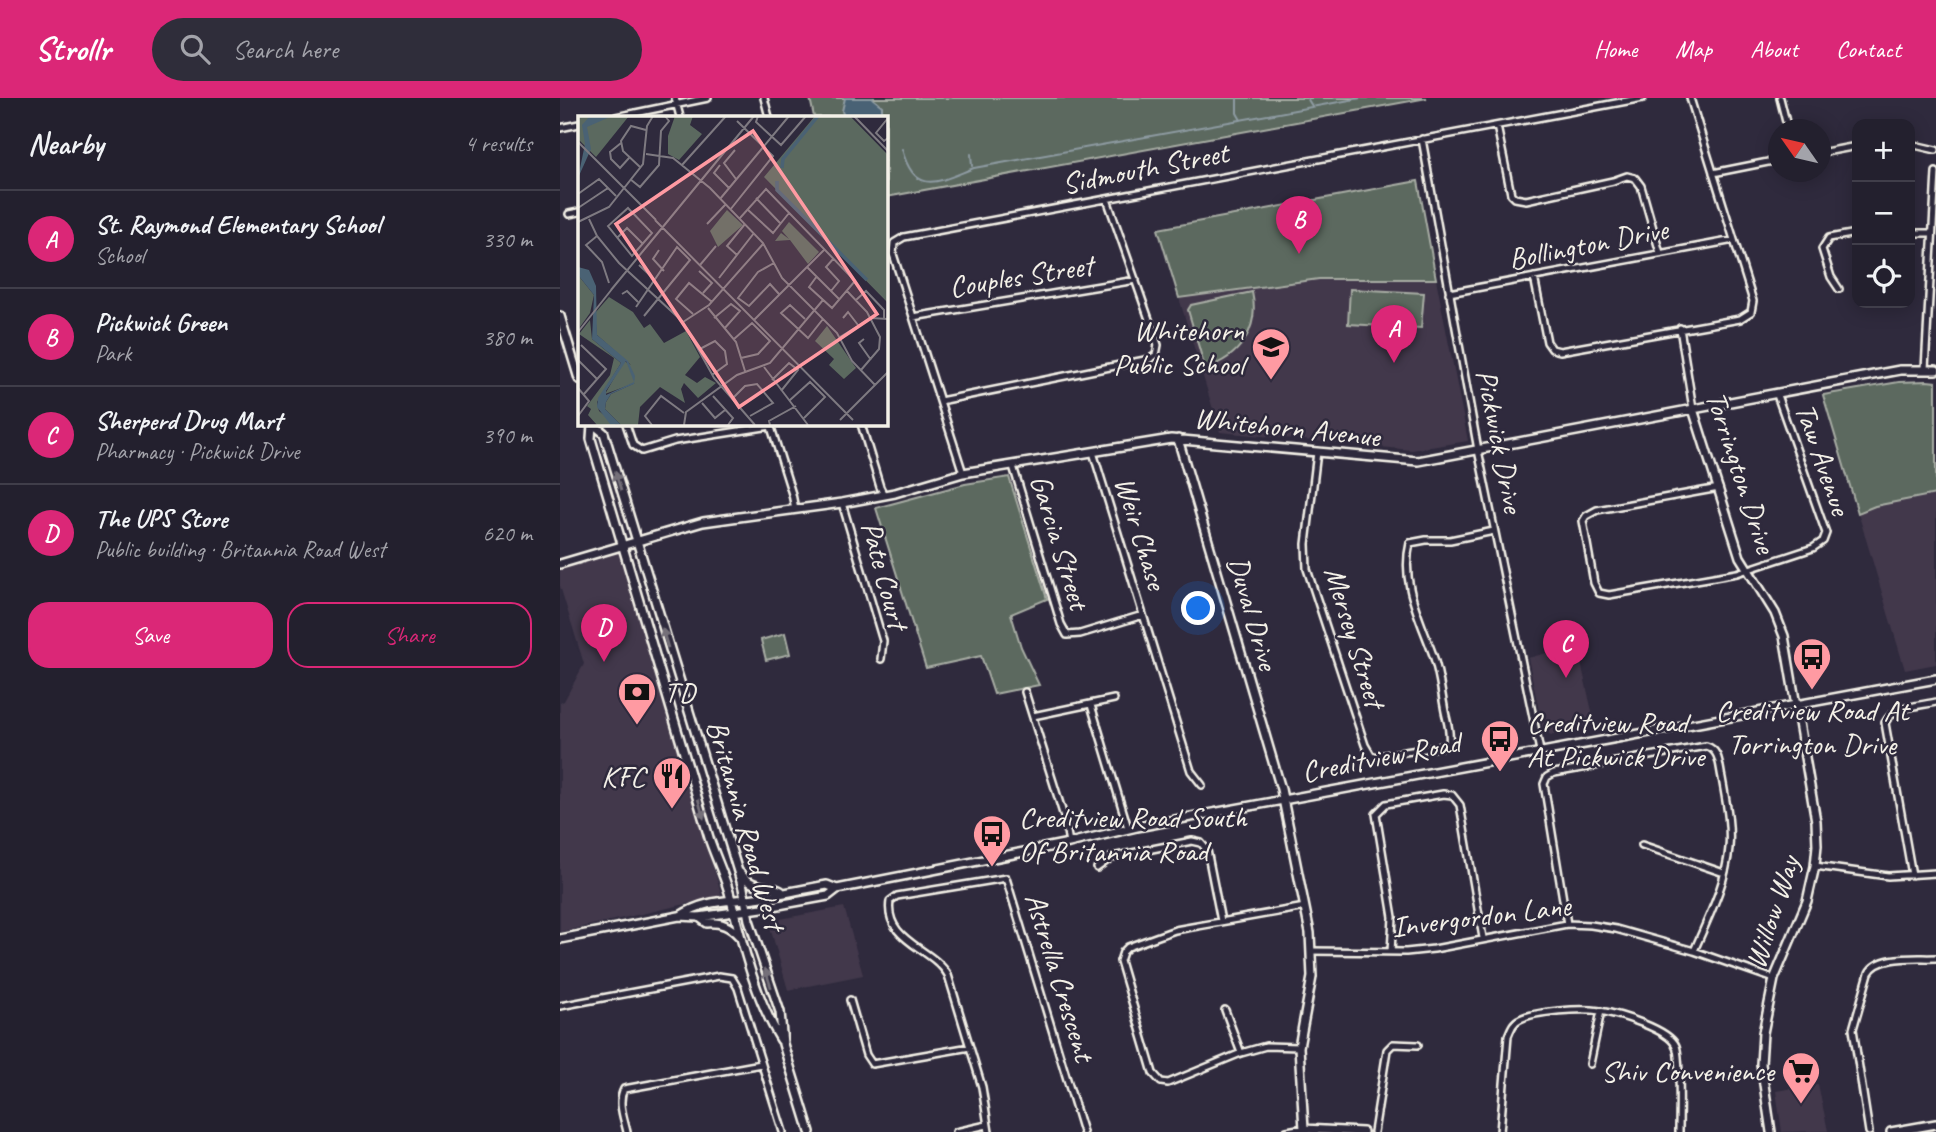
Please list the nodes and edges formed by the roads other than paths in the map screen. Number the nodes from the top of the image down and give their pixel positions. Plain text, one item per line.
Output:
1 (675, 98) edge
2 (708, 98) edge
3 (764, 98) edge
4 (1643, 98) edge
5 (1690, 98) edge
6 (1780, 98) edge
7 (677, 105) junction
8 (621, 116) edge
9 (680, 116) edge
10 (769, 116) edge
11 (1785, 119) edge
12 (578, 124) edge
13 (1497, 125) junction
14 (560, 128) edge
15 (1422, 139) junction
16 (1915, 145) edge
17 (1852, 147) edge
18 (1936, 150) edge
19 (1831, 151) edge
20 (1768, 162) edge
21 (1936, 172) edge
22 (1713, 173) junction
23 (1107, 199) junction
24 (578, 212) edge
25 (569, 214) dead end
26 (1915, 233) edge
27 (1932, 233) junction
28 (1852, 234) edge
29 (1734, 240) junction
30 (1660, 253) junction
31 (1534, 277) junction
32 (1136, 280) junction
33 (1839, 289) dead end
34 (1449, 293) junction
35 (560, 316) edge
36 (914, 317) junction
37 (1680, 328) junction
38 (1925, 369) junction
39 (1936, 370) edge
40 (578, 376) edge
41 (1777, 395) junction
42 (940, 401) junction
43 (1693, 409) junction
44 (593, 425) edge
45 (594, 425) edge
46 (626, 425) edge
47 (770, 425) edge
48 (861, 425) edge
49 (1178, 439) junction
50 (1478, 450) junction
51 (1093, 452) junction
52 (1317, 452) junction
53 (1013, 466) junction
54 (963, 473) junction
55 (1719, 488) junction
56 (884, 495) junction
57 (842, 503) junction
58 (795, 509) junction
59 (1494, 531) junction
60 (636, 542) junction
61 (622, 546) junction
62 (560, 564) edge
63 (1748, 570) junction
64 (1143, 615) junction
65 (881, 659) dead end
66 (1936, 679) edge
67 (1025, 692) dead end
68 (1114, 699) dead end
69 (1936, 702) edge
70 (1091, 705) junction
71 (1795, 706) junction
72 (1033, 716) junction
73 (1540, 751) junction
74 (1202, 785) dead end
75 (1284, 799) junction
76 (1128, 828) junction
77 (1069, 843) junction
78 (1642, 845) dead end
79 (1815, 866) junction
80 (736, 867) junction
81 (1097, 868) dead end
82 (1724, 873) junction
83 (1936, 873) edge
84 (1912, 875) junction
85 (837, 889) junction
86 (782, 892) junction
87 (745, 899) junction
88 (730, 900) junction
89 (1305, 907) junction
90 (747, 910) junction
91 (733, 911) junction
92 (680, 916) junction
93 (699, 916) junction
94 (1221, 921) junction
95 (1567, 924) junction
96 (1483, 938) junction
97 (560, 939) edge
98 (741, 939) junction
99 (1311, 951) junction
100 (1694, 951) junction
101 (1391, 952) junction
102 (1936, 958) edge
103 (1774, 979) junction
104 (850, 1000) dead end
105 (560, 1006) edge
106 (1225, 1010) dead end
107 (1601, 1011) junction
108 (783, 1044) junction
109 (1418, 1045) dead end
110 (970, 1047) junction
111 (1299, 1047) junction
112 (1241, 1053) junction
113 (761, 1064) junction
114 (1590, 1064) dead end
115 (1936, 1124) edge
116 (987, 1125) junction
117 (1304, 1129) junction
118 (628, 1132) edge
119 (783, 1132) edge
120 (810, 1132) edge
121 (956, 1132) edge
122 (989, 1132) edge
123 (1083, 1132) edge
124 (1287, 1132) edge
125 (1363, 1132) edge
126 (1374, 1132) edge
127 (1500, 1132) edge
128 (1679, 1132) edge
129 (1771, 1132) edge
130 (1868, 1132) edge
131 (1891, 1132) edge

1 - 7 street
2 - 7 street
3 - 10 street
4 - 13 street, Sidmouth Street
5 - 22 street
6 - 11 street
7 - 8 street
7 - 9 street
12 - 14 street
13 - 15 street, Sidmouth Street
13 - 30 street
15 - 23 street, Sidmouth Street
15 - 34 street, Pickwick Drive
16 - 18 street
17 - 19 street
20 - 22 street
21 - 27 street
22 - 29 street
23 - 32 street
23 - 36 street, Sidmouth Street
24 - 25 street
26 - 27 street
27 - 38 street
28 - 33 street
29 - 30 street, Bollington Drive
29 - 37 street
30 - 31 street, Bollington Drive
31 - 34 street, Bollington Drive
31 - 37 street
32 - 36 street, Couples Street
32 - 42 street
34 - 50 street, Pickwick Drive
35 - 40 main road
36 - 42 street, Sidmouth Street
37 - 43 street, Torrington Drive
38 - 39 main road, Whitehorn Avenue
38 - 41 main road, Whitehorn Avenue
41 - 43 main road, Whitehorn Avenue
41 - 63 street, Taw Avenue
42 - 54 street, Sidmouth Street
43 - 50 main road, Whitehorn Avenue
43 - 55 main road, Torrington Drive
44 - 61 main road, Britannia Road West
60 -> 45 main road, Britannia Road West
46 - 47 street
47 - 58 street
48 - 56 street
49 - 51 main road, Whitehorn Avenue
49 - 52 main road, Whitehorn Avenue
49 - 75 main road, Duval Drive
50 - 52 main road, Whitehorn Avenue
50 - 59 street, Pickwick Drive
51 - 53 main road, Whitehorn Avenue
51 - 64 street, Weir Chase
52 - 59 street, Mersey Street
53 - 54 main road, Whitehorn Avenue
53 - 64 street, Garcia Street
54 - 56 main road, Whitehorn Avenue
55 - 63 main road, Torrington Drive
55 - 63 street
56 - 57 main road, Whitehorn Avenue
57 - 58 main road, Whitehorn Avenue
57 - 65 street, Pate Court
58 - 60 main road, Whitehorn Avenue
59 - 73 street, Pickwick Drive
60 - 61 main road, Whitehorn Avenue
80 -> 60 main road, Britannia Road West
61 - 62 main road, Whitehorn Avenue
61 -> 88 main road, Britannia Road West
63 - 71 main road, Torrington Drive
64 - 74 street, Weir Chase
66 - 71 main road, Creditview Road
67 - 72 street
68 - 70 street
69 - 84 street
70 - 72 street
70 - 76 street
71 - 73 main road, Creditview Road
71 - 79 main road, Willow Way
72 - 77 street
73 - 75 main road, Creditview Road
75 - 76 main road, Creditview Road
75 - 89 main road, Duval Drive
76 - 77 main road, Creditview Road
77 - 85 main road, Creditview Road
78 - 82 street
79 - 84 street
79 - 103 main road, Willow Way
80 - 86 main road
80 - 87 main road, Britannia Road West
81 - 94 street
82 - 95 street
82 - 100 street
83 - 84 street
85 - 86 main road, Creditview Road
85 - 90 main road, Creditview Road
86 - 87 main road, Creditview Road
87 - 88 main road, Creditview Road
87 - 90 main road, Britannia Road West
88 - 91 main road, Britannia Road West
88 - 92 main road, Creditview Road
89 - 94 street
89 - 99 main road, Duval Drive
90 - 91 main road, Creditview Road
108 -> 90 main road, Britannia Road West
91 - 93 main road, Creditview Road
91 - 98 main road, Britannia Road West
92 - 93 main road, Creditview Road
92 - 97 main road, Creditview Road
93 - 98 main road
94 - 112 street
95 - 96 street, Invergordon Lane
95 - 100 street, Invergordon Lane
96 - 101 street, Invergordon Lane
96 - 101 street
98 - 108 main road, Britannia Road West
99 - 101 street, Invergordon Lane
99 - 111 main road, Duval Drive
100 - 103 street, Invergordon Lane
102 - 130 street
103 - 129 main road, Willow Way
104 - 110 street
105 - 113 street
106 - 112 street
107 - 114 street
107 - 127 street
107 - 128 street
108 - 120 main road, Britannia Road West
109 - 126 street
110 - 116 street, Astrella Crescent
110 - 123 street, Astrella Crescent
111 - 112 street
111 - 117 main road, Duval Drive
113 - 118 street
113 - 119 street
115 - 131 main road
116 - 121 street
116 - 122 street, Astrella Crescent
117 - 124 main road
117 - 125 main road

